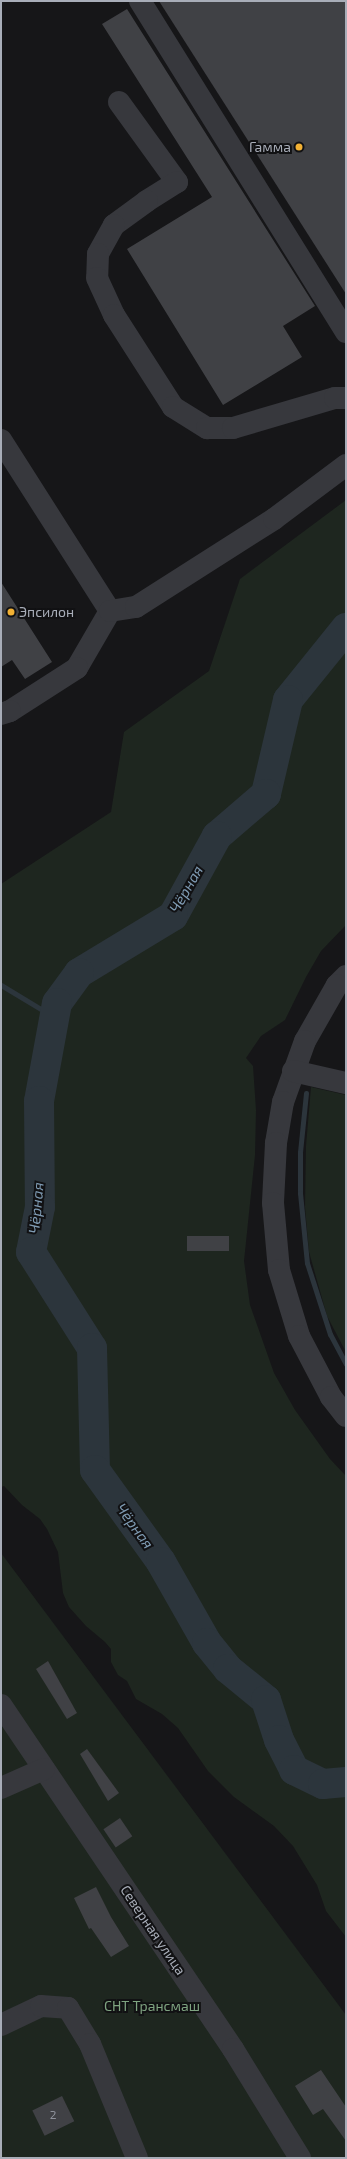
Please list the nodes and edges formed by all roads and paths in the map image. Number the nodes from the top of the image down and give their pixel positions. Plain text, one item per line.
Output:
1 (140, 1) edge
2 (119, 102) dead end
3 (346, 332) edge
4 (346, 398) edge
5 (1, 440) edge
6 (346, 465) edge
7 (110, 611) junction
8 (1, 714) edge
9 (346, 976) edge
10 (293, 1071) junction
11 (346, 1083) edge
12 (346, 1416) edge
13 (1, 1705) edge
14 (44, 1769) junction
15 (1, 1788) edge
16 (1, 2025) edge
17 (137, 2158) edge
18 (300, 2158) edge

1 - 3 street
2 - 4 street
5 - 7 street
6 - 7 street
7 - 8 street
9 - 10 street
10 - 11 street
10 - 12 street
13 - 14 street, Северная улица
14 - 15 street
14 - 18 street, Северная улица
16 - 17 street

